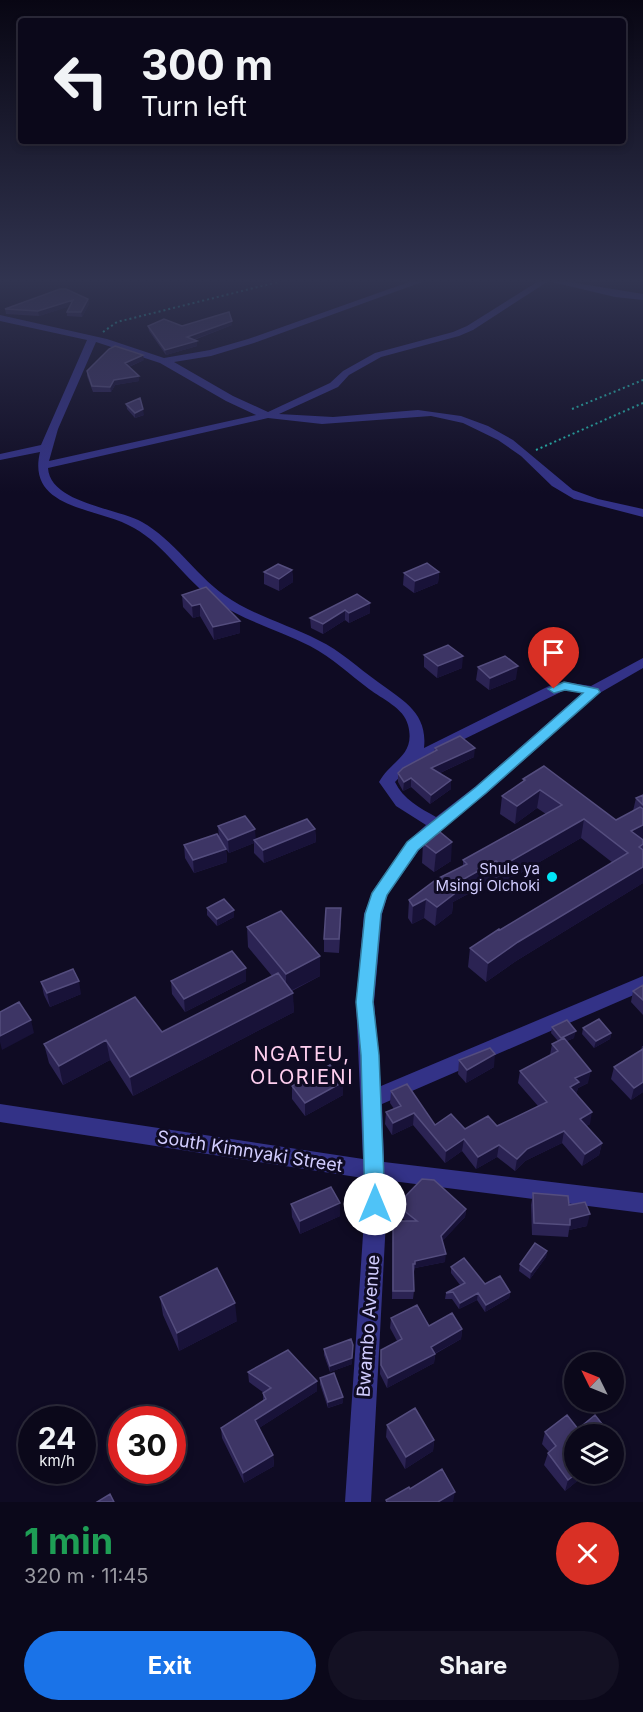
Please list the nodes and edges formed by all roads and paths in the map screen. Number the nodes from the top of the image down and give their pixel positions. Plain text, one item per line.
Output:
1 (87, 352) edge
2 (138, 352) edge
3 (214, 352) edge
4 (389, 352) edge
5 (164, 361) junction
6 (643, 380) edge
7 (643, 403) edge
8 (572, 409) dead end
9 (269, 415) junction
10 (45, 448) junction
11 (526, 455) junction
12 (0, 457) edge
13 (42, 466) junction
14 (643, 513) edge
15 (643, 662) edge
16 (593, 692) junction
17 (409, 761) junction
18 (437, 824) junction
19 (643, 983) edge
20 (372, 1099) junction
21 (0, 1113) edge
22 (375, 1170) junction
23 (643, 1203) edge
24 (358, 1502) edge

1 - 10 street
2 - 5 street
3 - 5 street
4 - 9 street
5 - 9 street
6 - 8 path
7 - 11 path
9 - 11 street
9 - 13 street
10 - 12 street
10 - 13 street
11 - 14 street
13 - 17 street
15 - 16 street, Bwambo Avenue
16 - 17 street
16 - 18 street, Bwambo Avenue
17 - 18 street
18 - 20 street, Bwambo Avenue
19 - 20 street
20 - 22 street, Bwambo Avenue
21 - 22 street, South Kimnyaki Street
22 - 23 street, South Kimnyaki Street
22 - 24 street, Bwambo Avenue

